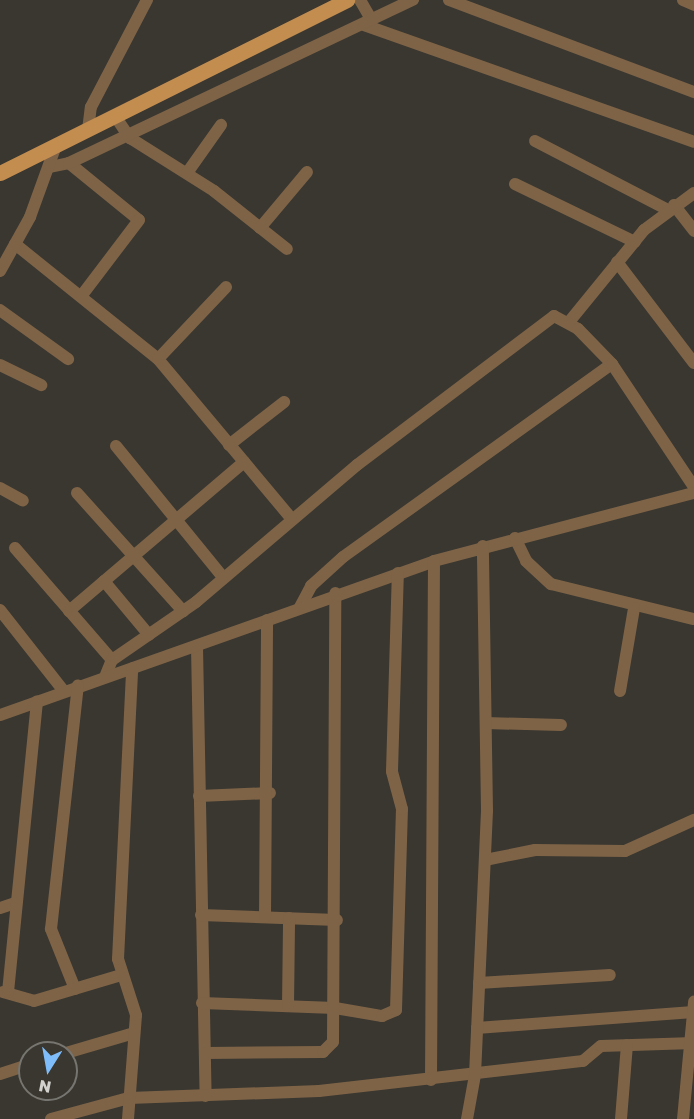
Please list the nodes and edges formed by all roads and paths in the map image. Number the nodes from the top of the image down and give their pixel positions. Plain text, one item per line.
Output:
1 (147, 0) edge
2 (347, 0) edge
3 (360, 0) edge
4 (413, 0) edge
5 (449, 0) edge
6 (683, 0) edge
7 (694, 5) edge
8 (368, 23) junction
9 (168, 90) junction
10 (694, 92) edge
11 (177, 109) junction
12 (115, 116) junction
13 (221, 125) dead end
14 (87, 130) junction
15 (126, 135) junction
16 (535, 141) dead end
17 (694, 142) edge
18 (56, 145) junction
19 (69, 163) junction
20 (50, 166) junction
21 (307, 172) dead end
22 (0, 173) edge
23 (187, 173) junction
24 (515, 184) dead end
25 (694, 193) edge
26 (671, 208) junction
27 (260, 228) junction
28 (694, 231) edge
29 (634, 242) junction
30 (15, 244) junction
31 (287, 249) dead end
32 (617, 262) junction
33 (0, 272) edge
34 (226, 287) dead end
35 (81, 295) junction
36 (0, 310) edge
37 (569, 322) junction
38 (68, 359) dead end
39 (158, 359) junction
40 (694, 363) edge
41 (612, 364) junction
42 (0, 365) edge
43 (41, 386) dead end
44 (284, 402) dead end
45 (229, 445) junction
46 (116, 446) dead end
47 (244, 462) junction
48 (694, 487) edge
49 (0, 488) edge
50 (77, 492) dead end
51 (694, 494) edge
52 (23, 501) dead end
53 (291, 518) junction
54 (177, 519) junction
55 (515, 538) junction
56 (483, 546) junction
57 (15, 548) dead end
58 (134, 556) junction
59 (434, 561) junction
60 (398, 573) junction
61 (223, 577) junction
62 (104, 581) junction
63 (335, 593) junction
64 (300, 607) junction
65 (634, 608) junction
66 (0, 610) edge
67 (69, 611) junction
68 (183, 611) junction
69 (267, 620) junction
70 (694, 620) edge
71 (149, 635) junction
72 (197, 647) junction
73 (112, 660) junction
74 (132, 668) junction
75 (105, 677) junction
76 (78, 685) junction
77 (63, 690) junction
78 (620, 691) dead end
79 (37, 701) junction
80 (0, 715) edge
81 (486, 723) junction
82 (561, 725) dead end
83 (270, 793) junction
84 (199, 796) junction
85 (694, 820) edge
86 (485, 860) junction
87 (15, 903) junction
88 (0, 908) edge
89 (201, 915) junction
90 (265, 917) junction
91 (289, 918) junction
92 (337, 920) junction
93 (6, 951) edge
94 (121, 975) junction
95 (610, 975) dead end
96 (479, 983) junction
97 (75, 989) junction
98 (4, 993) edge
99 (202, 1003) junction
100 (288, 1006) junction
101 (694, 1007) edge
102 (334, 1008) junction
103 (477, 1028) junction
104 (134, 1033) junction
105 (692, 1043) edge
106 (627, 1045) junction
107 (78, 1049) edge
108 (205, 1053) junction
109 (18, 1068) edge
110 (0, 1074) edge
111 (475, 1075) junction
112 (431, 1080) junction
113 (207, 1096) junction
114 (129, 1098) junction
115 (51, 1119) edge
116 (128, 1119) edge
117 (467, 1119) edge
118 (621, 1119) edge
119 (683, 1119) edge

1 - 14 street
2 - 9 main road
3 - 8 street
4 - 8 street
5 - 10 street
6 - 7 street
8 - 11 street
8 - 17 street
9 - 11 street
9 - 12 main road
11 - 15 street
12 - 14 main road
12 - 15 street
13 - 23 street
14 - 18 main road
15 - 19 street
15 - 23 street
16 - 26 street
18 - 20 street
18 - 22 main road
19 - 20 street
19 - 35 street
20 - 30 street
21 - 27 street
23 - 27 street
24 - 29 street
25 - 26 street
26 - 28 street
26 - 29 street
27 - 31 street
29 - 32 street
30 - 33 street
30 - 35 street
32 - 37 street
32 - 40 street
34 - 39 street
35 - 39 street
36 - 38 street
37 - 41 street
37 - 53 street
39 - 45 street
41 - 48 street
41 - 64 street
42 - 43 street
44 - 45 street
45 - 47 street
46 - 54 street
47 - 53 street
47 - 54 street
49 - 52 street
50 - 58 street
51 - 55 street
53 - 61 street
54 - 58 street
54 - 61 street
55 - 56 street
55 - 65 street
56 - 59 street
56 - 81 street
57 - 67 street
58 - 62 street
58 - 68 street
59 - 60 street
59 - 112 street
60 - 63 street
60 - 102 street
61 - 68 street
62 - 67 street
62 - 71 street
63 - 64 street
63 - 92 street
64 - 69 street
65 - 70 street
65 - 78 street
66 - 77 street
67 - 73 street
68 - 71 street
69 - 72 street
69 - 83 street
71 - 73 street
72 - 74 street
72 - 84 street
73 - 75 street
74 - 75 street
74 - 94 street
75 - 76 street
76 - 77 street
76 - 97 street
77 - 79 street
79 - 80 street
79 - 87 street
81 - 82 street
81 - 86 street
83 - 84 street
83 - 90 street
84 - 89 street
85 - 86 street
86 - 96 street
87 - 88 street
87 - 93 street
89 - 90 street
89 - 99 street
90 - 91 street
91 - 92 street
91 - 100 street
92 - 102 street
93 - 98 street
94 - 97 street
94 - 104 street
95 - 96 street
96 - 103 street
97 - 98 street
99 - 100 street
99 - 108 street
100 - 102 street
101 - 103 street
101 - 105 street
102 - 108 street
103 - 111 street
104 - 107 street
104 - 114 street
105 - 106 street
105 - 119 street
106 - 111 street
106 - 118 street
108 - 113 street
109 - 110 street
111 - 112 street
111 - 117 street
112 - 113 street
113 - 114 street
114 - 115 street
114 - 116 street

